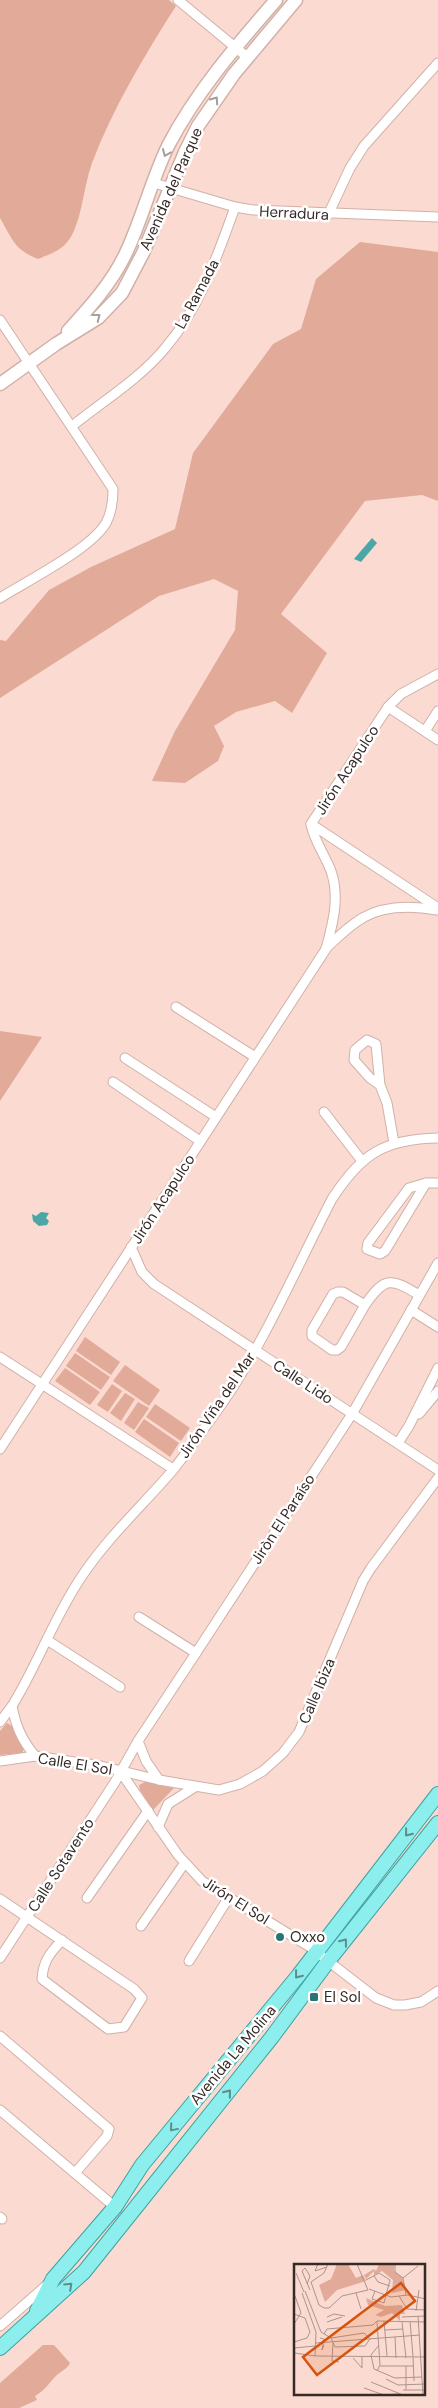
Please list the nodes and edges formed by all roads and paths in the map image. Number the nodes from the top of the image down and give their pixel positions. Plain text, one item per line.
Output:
1 (178, 0) edge
2 (276, 0) edge
3 (296, 0) edge
4 (235, 47) junction
5 (247, 57) junction
6 (438, 63) edge
7 (154, 183) junction
8 (170, 188) junction
9 (235, 207) junction
10 (328, 215) junction
11 (438, 217) edge
12 (0, 320) edge
13 (56, 344) junction
14 (30, 364) junction
15 (0, 384) edge
16 (72, 426) junction
17 (0, 598) edge
18 (438, 674) edge
19 (388, 708) junction
20 (438, 711) edge
21 (425, 731) junction
22 (438, 740) edge
23 (311, 824) junction
24 (438, 909) edge
25 (326, 949) junction
26 (176, 1007) dead end
27 (255, 1057) junction
28 (125, 1058) dead end
29 (113, 1082) dead end
30 (380, 1085) junction
31 (324, 1112) dead end
32 (216, 1117) junction
33 (438, 1138) edge
34 (200, 1140) junction
35 (394, 1143) junction
36 (362, 1160) junction
37 (426, 1182) junction
38 (438, 1183) edge
39 (132, 1247) junction
40 (438, 1263) edge
41 (419, 1295) junction
42 (365, 1305) junction
43 (411, 1310) junction
44 (438, 1327) edge
45 (254, 1350) junction
46 (0, 1357) edge
47 (438, 1368) edge
48 (42, 1384) junction
49 (438, 1391) edge
50 (352, 1414) junction
51 (409, 1426) junction
52 (398, 1444) junction
53 (0, 1449) edge
54 (173, 1469) junction
55 (438, 1470) edge
56 (438, 1478) edge
57 (139, 1617) dead end
58 (47, 1640) junction
59 (196, 1652) junction
60 (120, 1687) dead end
61 (12, 1706) junction
62 (0, 1722) edge
63 (138, 1741) junction
64 (35, 1756) junction
65 (0, 1761) edge
66 (120, 1772) junction
67 (159, 1780) junction
68 (195, 1787) junction
69 (438, 1794) edge
70 (148, 1811) junction
71 (438, 1823) edge
72 (158, 1827) junction
73 (184, 1864) junction
74 (229, 1897) junction
75 (87, 1898) dead end
76 (0, 1899) edge
77 (27, 1916) junction
78 (141, 1926) dead end
79 (62, 1940) junction
80 (317, 1951) junction
81 (0, 1958) edge
82 (329, 1960) junction
83 (189, 1961) dead end
84 (438, 1991) edge
85 (0, 2036) edge
86 (0, 2110) edge
87 (75, 2173) junction
88 (115, 2208) junction
89 (53, 2279) junction
90 (34, 2319) junction
91 (0, 2326) edge
92 (0, 2348) edge

1 - 4 street
2 - 4 street, Avenida del Parque
3 - 5 street, Avenida del Parque
4 - 5 street
4 -> 7 street, Avenida del Parque
8 -> 5 street, Avenida del Parque
6 - 10 street
7 - 8 street, Herradura
7 - 13 street, Avenida del Parque
8 - 9 street, Herradura
13 -> 8 street, Avenida del Parque
9 - 10 street, Herradura
9 - 16 street, La Ramada
10 - 11 street, Herradura
12 - 14 street
13 - 14 street, Avenida del Parque
14 - 15 street, Avenida del Parque
14 - 16 street
16 - 17 street
18 - 19 street, Jirón Acapulco
19 - 21 street
19 - 23 street, Jirón Acapulco
20 - 21 street
21 - 22 street
23 - 24 street
23 - 25 street, Jirón Acapulco
24 - 25 street, Jirón Acapulco
25 - 27 street, Jirón Acapulco
26 - 27 street
27 - 32 street, Jirón Acapulco
28 - 32 street
29 - 34 street
30 - 30 street
30 - 35 street
31 - 36 street
32 - 34 street, Jirón Acapulco
33 - 35 street, Jirón Viña del Mar
34 - 39 street, Jirón Acapulco
35 - 36 street, Jirón Viña del Mar
36 - 45 street, Jirón Viña del Mar
37 - 37 street
37 - 38 street
39 - 45 street, Calle Lido
39 - 48 street, Jirón Acapulco
40 - 41 street, Jiròn El Paraíso
41 - 42 street
41 - 43 street, Jiròn El Paraíso
42 - 42 street
43 - 44 street
43 - 50 street, Jiròn El Paraíso
45 - 50 street, Calle Lido
45 - 54 street, Jirón Viña del Mar
46 - 48 street
47 - 51 street
48 - 53 street, Jirón Acapulco
48 - 54 street
49 - 51 street
50 - 52 street, Calle Lido
50 - 59 street, Jiròn El Paraíso
51 - 52 street
52 - 55 street, Calle Lido
54 - 58 street, Jirón Viña del Mar
56 - 68 street, Calle Ibiza
57 - 59 street
58 - 60 street
58 - 61 street, Jirón Viña del Mar
59 - 63 street, Jiròn El Paraíso
61 - 62 street, Jirón Viña del Mar
61 - 64 street
63 - 66 street, Jiròn El Paraíso
63 - 67 street
64 - 65 street, Calle El Sol
64 - 66 street, Calle El Sol
66 - 67 street, Calle Ibiza
66 - 70 street, Jirón El Sol
66 - 77 street, Calle Sotavento
67 - 68 street, Calle Ibiza
68 - 72 street
69 -> 80 main road, Avenida La Molina
70 - 72 street, Jirón El Sol
70 - 75 street
82 -> 71 main road, Avenida La Molina
72 - 73 street, Jirón El Sol
73 - 74 street, Jirón El Sol
73 - 78 street
74 - 80 street, Jirón El Sol
74 - 83 street
76 - 77 street
77 - 79 street
77 - 81 street, Calle Sotavento
79 - 79 street
80 - 82 street, Jirón El Sol
80 -> 88 main road, Avenida La Molina
82 - 84 street, Jirón El Sol
90 -> 82 main road, Avenida La Molina
85 - 87 street
86 - 87 street
87 - 88 street
88 - 89 main road, Avenida La Molina
89 - 90 main road, Avenida La Molina
89 - 91 street
90 - 92 main road, Avenida La Molina

